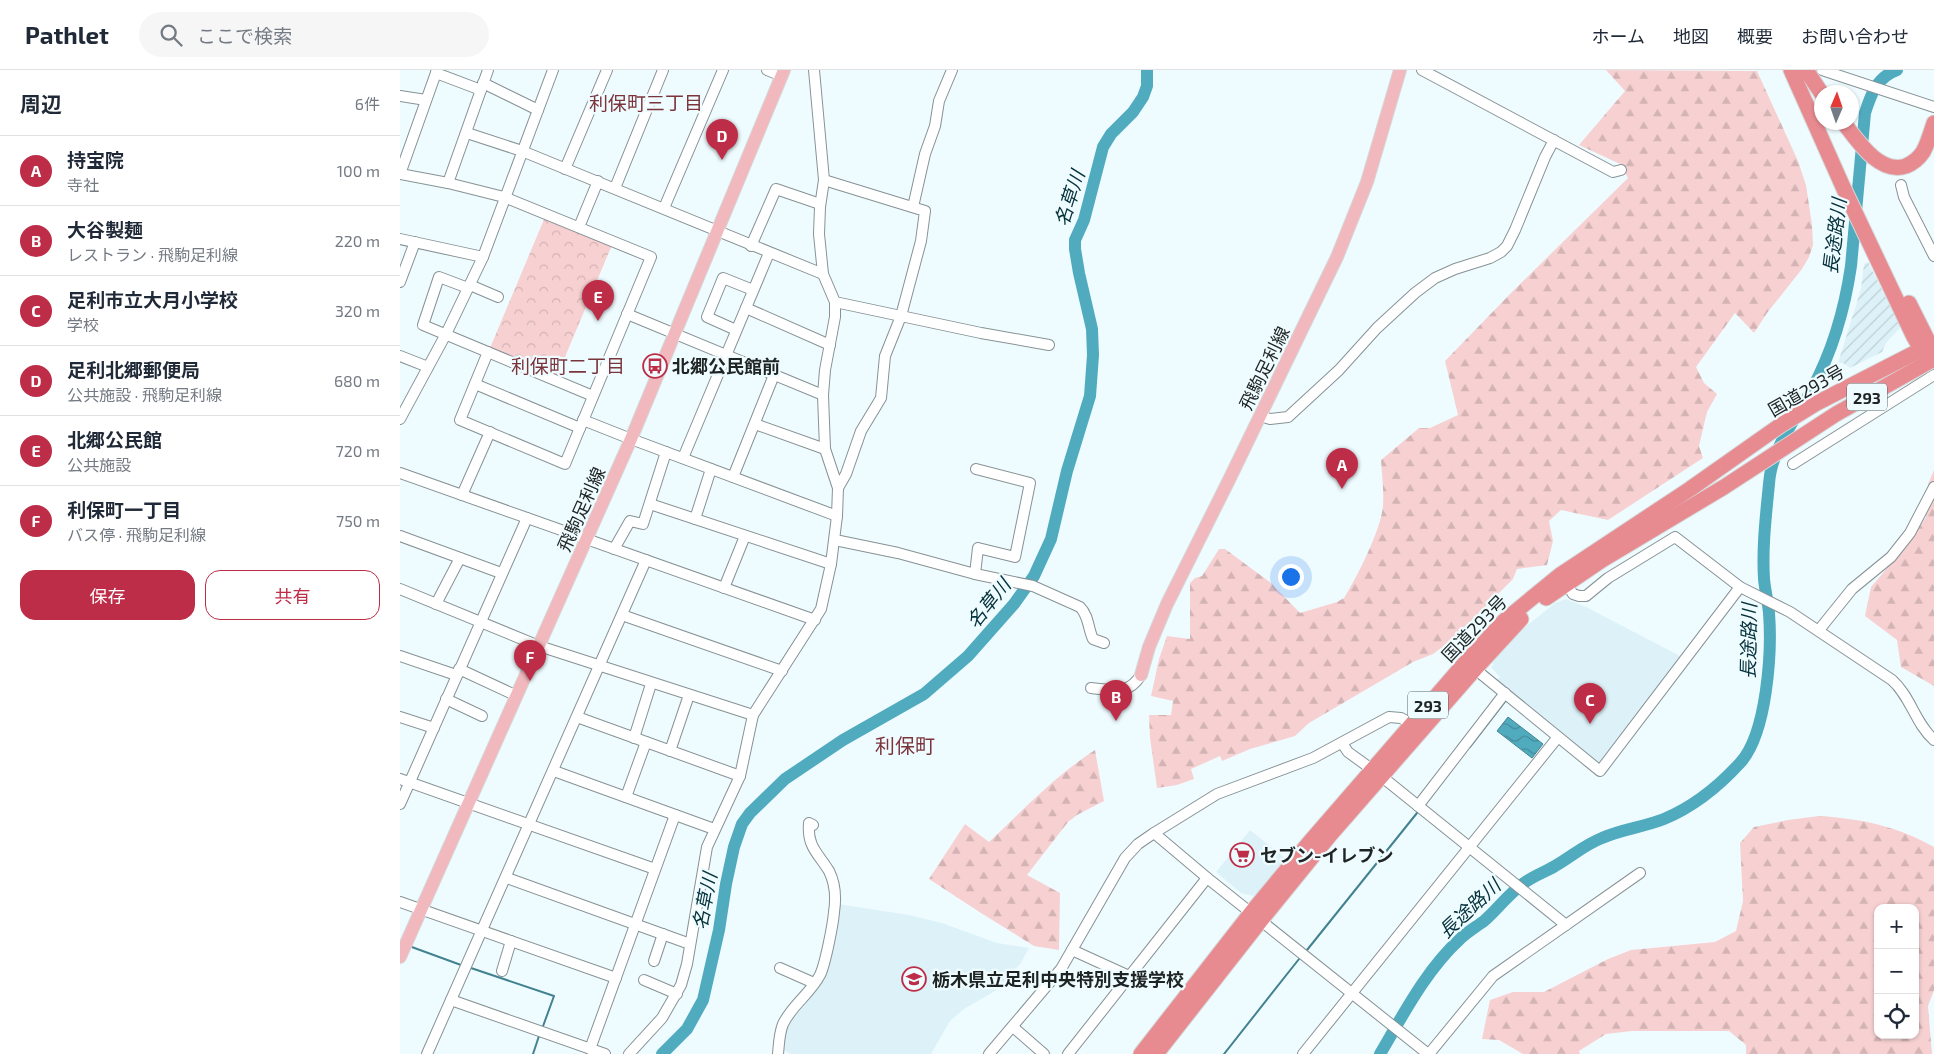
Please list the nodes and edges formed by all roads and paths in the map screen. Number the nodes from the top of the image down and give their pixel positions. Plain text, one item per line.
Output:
1 (488, 70) edge
2 (607, 70) edge
3 (664, 70) edge
4 (723, 70) edge
5 (767, 70) edge
6 (814, 70) edge
7 (952, 70) edge
8 (1400, 70) edge
9 (1422, 70) edge
10 (1791, 70) edge
11 (1798, 70) edge
12 (1806, 70) edge
13 (1826, 71) edge
14 (436, 72) edge
15 (549, 72) edge
16 (783, 73) edge
17 (1816, 85) edge
18 (482, 86) junction
19 (400, 96) edge
20 (426, 100) junction
21 (1934, 107) edge
22 (538, 110) junction
23 (1934, 123) edge
24 (1849, 130) edge
25 (466, 133) junction
26 (1554, 140) junction
27 (522, 151) junction
28 (566, 169) junction
29 (1621, 170) dead end
30 (400, 174) edge
31 (824, 180) junction
32 (598, 181) junction
33 (448, 183) junction
34 (1845, 184) junction
35 (1901, 185) dead end
36 (615, 188) junction
37 (504, 197) junction
38 (820, 204) junction
39 (913, 207) junction
40 (664, 208) junction
41 (579, 227) junction
42 (717, 231) junction
43 (400, 239) edge
44 (414, 242) junction
45 (751, 246) junction
46 (770, 253) junction
47 (1934, 256) edge
48 (483, 257) junction
49 (823, 274) junction
50 (400, 282) edge
51 (469, 286) junction
52 (754, 290) junction
53 (498, 297) dead end
54 (834, 302) junction
55 (746, 308) junction
56 (627, 314) junction
57 (901, 316) junction
58 (736, 330) junction
59 (446, 334) junction
60 (675, 334) junction
61 (830, 345) junction
62 (1050, 345) dead end
63 (1930, 349) edge
64 (488, 352) junction
65 (726, 355) junction
66 (400, 356) edge
67 (428, 367) junction
68 (774, 375) junction
69 (1934, 375) edge
70 (475, 384) junction
71 (823, 395) junction
72 (593, 396) junction
73 (1260, 416) junction
74 (400, 419) edge
75 (581, 424) junction
76 (754, 424) junction
77 (490, 432) junction
78 (630, 439) junction
79 (825, 449) junction
80 (666, 452) junction
81 (683, 458) junction
82 (1793, 464) dead end
83 (712, 469) junction
84 (976, 469) dead end
85 (400, 473) edge
86 (733, 476) junction
87 (1934, 487) edge
88 (838, 488) junction
89 (462, 495) junction
90 (650, 504) junction
91 (837, 516) junction
92 (526, 518) junction
93 (696, 519) junction
94 (400, 536) edge
95 (746, 536) junction
96 (586, 539) junction
97 (835, 540) junction
98 (614, 549) junction
99 (460, 558) junction
100 (646, 560) junction
101 (831, 564) junction
102 (502, 573) junction
103 (975, 574) junction
104 (1563, 580) junction
105 (1740, 587) junction
106 (400, 588) edge
107 (724, 588) junction
108 (436, 604) junction
109 (622, 615) junction
110 (815, 620) junction
111 (480, 622) junction
112 (1819, 630) junction
113 (1104, 643) dead end
114 (539, 646) junction
115 (400, 656) edge
116 (598, 667) junction
117 (1475, 669) junction
118 (782, 671) junction
119 (458, 672) junction
120 (1141, 675) joint
121 (652, 684) junction
122 (1091, 688) dead end
123 (1504, 693) junction
124 (689, 695) junction
125 (517, 696) junction
126 (446, 699) junction
127 (482, 716) dead end
128 (753, 716) junction
129 (400, 717) edge
130 (577, 717) junction
131 (1412, 724) junction
132 (434, 728) junction
133 (1558, 737) junction
134 (634, 738) junction
135 (1934, 740) edge
136 (646, 742) junction
137 (1342, 743) junction
138 (670, 751) junction
139 (554, 771) junction
140 (1376, 772) junction
141 (740, 776) junction
142 (405, 780) edge
143 (626, 797) junction
144 (400, 804) edge
145 (469, 804) junction
146 (1418, 806) junction
147 (676, 815) junction
148 (530, 825) junction
149 (813, 825) dead end
150 (714, 829) junction
151 (1154, 833) junction
152 (1468, 847) junction
153 (655, 869) junction
154 (1640, 873) dead end
155 (507, 878) junction
156 (1207, 878) junction
157 (400, 902) edge
158 (421, 910) junction
159 (1256, 916) junction
160 (636, 924) junction
161 (1566, 925) junction
162 (482, 931) junction
163 (663, 934) junction
164 (512, 941) junction
165 (690, 944) junction
166 (1072, 950) junction
167 (400, 957) edge
168 (654, 961) dead end
169 (780, 968) dead end
170 (502, 971) dead end
171 (1129, 976) junction
172 (616, 978) junction
173 (644, 980) dead end
174 (814, 984) junction
175 (677, 994) junction
176 (1352, 995) junction
177 (452, 1000) junction
178 (1013, 1027) junction
179 (590, 1049) junction
180 (779, 1053) edge
181 (428, 1054) edge
182 (605, 1054) edge
183 (629, 1054) edge
184 (989, 1054) edge
185 (1044, 1054) edge
186 (1068, 1054) edge
187 (1140, 1054) edge
188 (1156, 1054) edge
189 (1303, 1054) edge
190 (1428, 1054) edge

1 - 18 street
2 - 28 street
3 - 36 street
4 - 40 street
5 - 16 street
6 - 31 street
7 - 39 street
8 - 73 main road, 飛駒足利線
9 - 26 street
10 - 34 highway
11 - 34 highway
12 - 17 highway
13 - 21 street
14 - 18 street
14 - 20 street
15 - 22 street
16 - 42 main road, 飛駒足利線
18 - 22 street
18 - 25 street
19 - 20 street
20 - 30 street
22 - 27 street
23 - 24 highway
25 - 27 street
25 - 33 street
26 - 29 street
26 - 73 street
27 - 28 street
27 - 37 street
28 - 32 street
30 - 33 street
31 - 38 street
31 - 39 street
32 - 36 street
32 - 41 street
33 - 37 street
34 - 63 highway
35 - 47 street
36 - 40 street
37 - 41 street
37 - 48 street
38 - 45 street
38 - 49 street
39 - 57 street
40 - 42 street
41 - 56 street
42 - 45 street
42 - 60 main road, 飛駒足利線
43 - 44 street
44 - 48 street
44 - 50 street
45 - 46 street
46 - 49 street
46 - 52 street
48 - 51 street
49 - 54 street
51 - 53 street
51 - 59 street
51 - 59 street
52 - 55 street
52 - 58 street
54 - 57 street
54 - 61 street
55 - 58 street
55 - 61 street
56 - 60 street
56 - 72 street
57 - 62 street
57 - 88 street
58 - 65 street
59 - 64 street
59 - 67 street
60 - 65 street
60 - 78 main road, 飛駒足利線
61 - 71 street
63 - 104 highway, 国道293号 / 293
63 - 104 highway, 国道293号 / 293
64 - 70 street
64 - 72 street
65 - 68 street
65 - 81 street
66 - 67 street
67 - 74 street
68 - 71 street
68 - 76 street
69 - 82 street
70 - 75 street
70 - 77 street
71 - 79 street
72 - 75 street
73 - 120 main road, 飛駒足利線
75 - 77 street
75 - 78 street
76 - 79 street
76 - 86 street
77 - 89 street
78 - 80 street
78 - 96 main road, 飛駒足利線
79 - 88 street
80 - 81 street
80 - 90 street
81 - 83 street
83 - 86 street
83 - 93 street
84 - 103 street
85 - 89 street
86 - 91 street
87 - 112 street
88 - 91 street
89 - 92 street
90 - 93 street
90 - 98 street
91 - 97 street
92 - 96 street
92 - 102 street
93 - 95 street
94 - 99 street
95 - 101 street
95 - 107 street
96 - 98 street
96 - 114 main road, 飛駒足利線
97 - 101 street
97 - 103 street
98 - 100 street
99 - 102 street
99 - 108 street
100 - 107 street
100 - 109 street
101 - 110 street
102 - 111 street
103 - 113 street
104 - 105 street
104 - 117 highway, 国道293号 / 293
104 - 131 highway, 国道293号 / 293
105 - 112 street
105 - 133 street
106 - 108 street
107 - 110 street
108 - 111 street
109 - 116 street
109 - 118 street
110 - 118 street
111 - 114 street
111 - 119 street
112 - 135 street
114 - 116 street
114 - 125 main road, 飛駒足利線
115 - 119 street
116 - 121 street
116 - 130 street
117 - 123 street
117 - 140 highway, 国道293号 / 293
118 - 128 street
119 - 125 street
119 - 126 street
120 - 122 street
121 - 124 street
121 - 134 street
123 - 133 street
123 - 146 street
124 - 128 street
124 - 138 street
125 - 145 main road, 飛駒足利線
126 - 127 street
126 - 132 street
128 - 141 street
129 - 132 street
130 - 134 street
130 - 139 street
131 - 137 street
131 - 140 highway, 国道293号 / 293
132 - 142 street
133 - 152 street
134 - 136 street
136 - 138 street
136 - 143 street
137 - 140 street
137 - 151 street
138 - 141 street
139 - 143 street
139 - 148 street
140 - 146 street
140 - 159 highway, 国道293号 / 293
141 - 150 street
142 - 144 street
142 - 145 street
143 - 147 street
145 - 148 street
145 - 158 main road, 飛駒足利線
146 - 152 street
147 - 150 street
147 - 153 street
148 - 153 street
148 - 155 street
149 - 174 street
150 - 165 street
151 - 156 street
151 - 166 street
152 - 161 street
152 - 176 street
153 - 160 street
154 - 161 street
155 - 160 street
155 - 162 street
156 - 159 street
156 - 171 street
157 - 158 street
158 - 162 street
158 - 167 main road, 飛駒足利線
159 - 176 street
159 - 187 highway, 国道293号 / 293
159 - 188 highway, 国道293号 / 293
160 - 163 street
160 - 172 street
161 - 190 street
162 - 164 street
162 - 177 street
163 - 165 street
163 - 168 street
164 - 170 street
164 - 172 street
165 - 175 street
166 - 171 street
166 - 178 street
169 - 174 street
171 - 186 street
172 - 179 street
173 - 175 street
174 - 180 street
175 - 183 street
176 - 189 street
176 - 190 street
177 - 179 street
177 - 181 street
178 - 184 street
178 - 185 street
179 - 182 street

